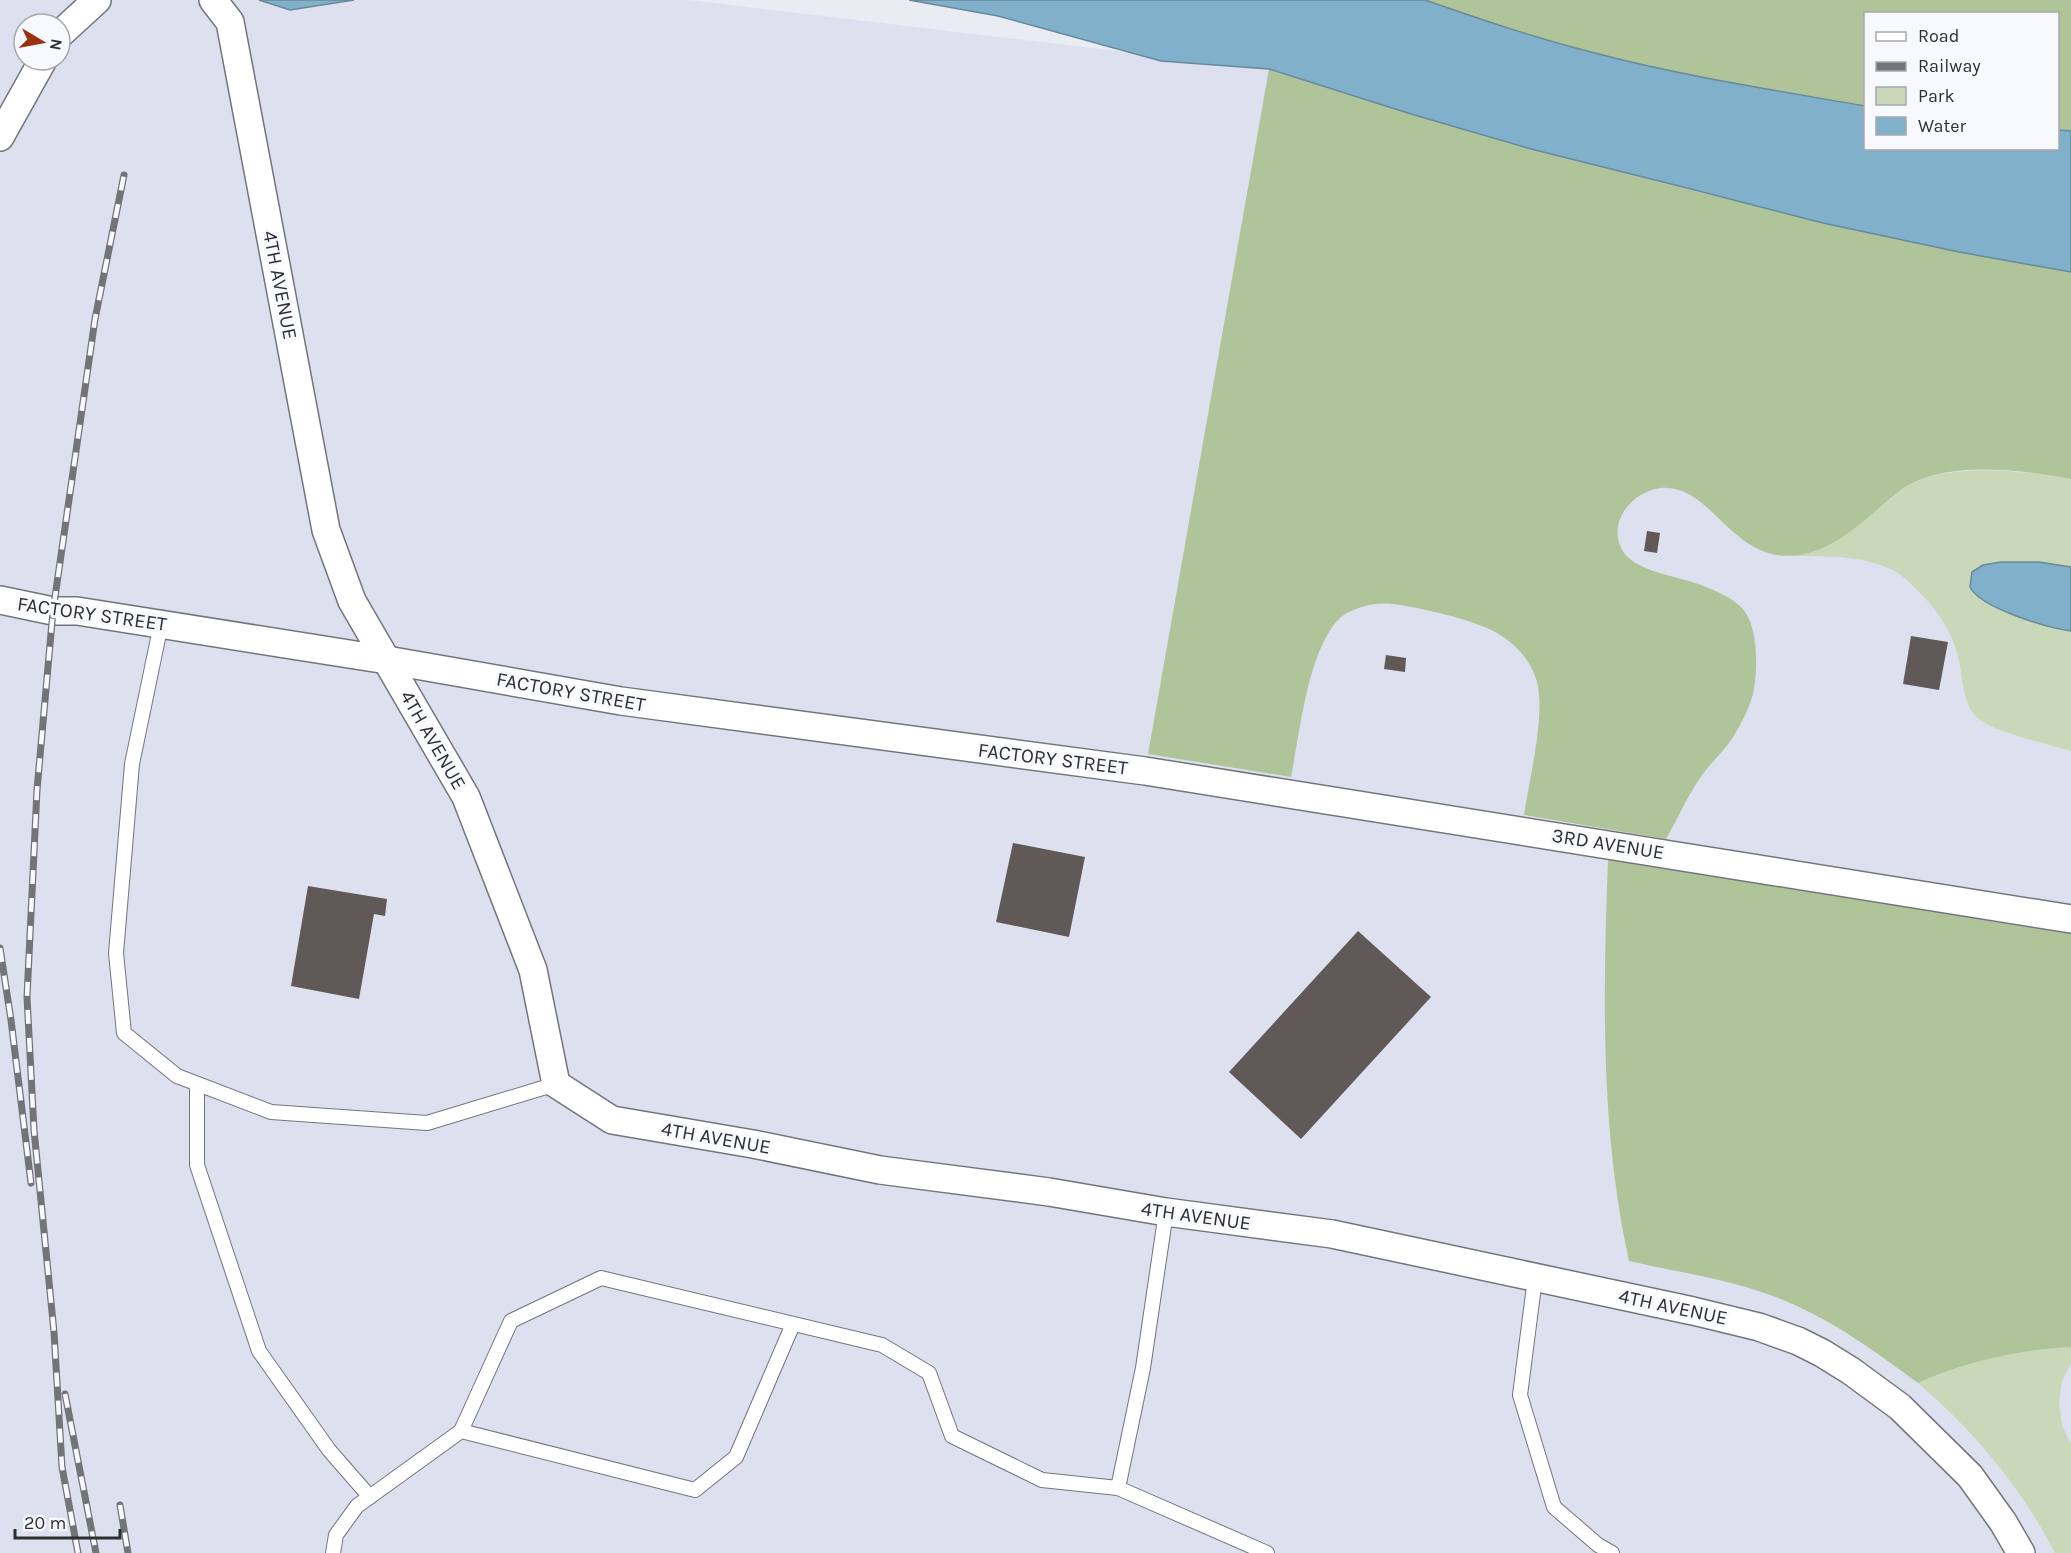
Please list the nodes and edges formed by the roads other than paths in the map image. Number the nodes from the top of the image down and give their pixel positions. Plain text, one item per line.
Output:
1 (97, 0) edge
2 (213, 0) edge
3 (72, 23) edge
4 (36, 72) edge
5 (0, 137) edge
6 (0, 600) edge
7 (161, 624) junction
8 (387, 660) junction
9 (1145, 771) joint
10 (2071, 919) edge
11 (197, 1084) junction
12 (556, 1084) junction
13 (1166, 1212) junction
14 (1535, 1278) junction
15 (793, 1324) junction
16 (461, 1431) junction
17 (1118, 1488) junction
18 (370, 1497) junction
19 (333, 1553) edge
20 (1267, 1553) edge
21 (1612, 1553) edge
22 (2021, 1553) edge

1 - 3 street
2 - 8 street, 4TH AVENUE
4 - 5 street
6 - 7 street, FACTORY STREET
7 - 8 street, FACTORY STREET
7 - 11 lane
8 - 9 street, FACTORY STREET
8 - 12 street, 4TH AVENUE
9 - 10 street, 3RD AVENUE
11 - 12 lane
11 - 18 lane
12 - 13 street, 4TH AVENUE
13 - 14 street, 4TH AVENUE
13 - 17 lane
14 - 21 lane
14 - 22 street, 4TH AVENUE
15 - 16 lane
15 - 16 lane
15 - 17 lane
16 - 18 lane
17 - 20 lane
18 - 19 lane

